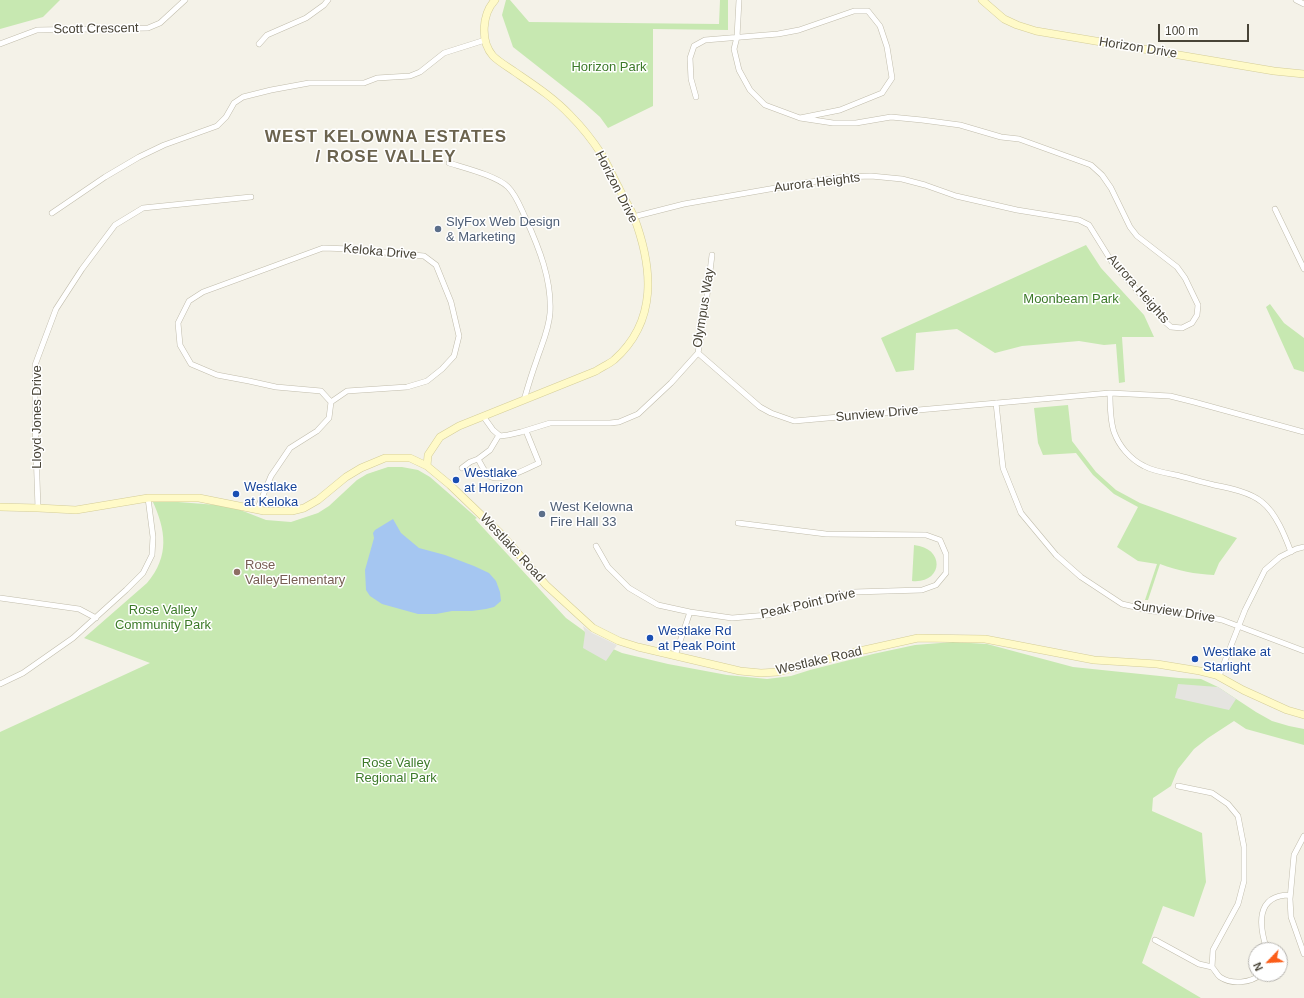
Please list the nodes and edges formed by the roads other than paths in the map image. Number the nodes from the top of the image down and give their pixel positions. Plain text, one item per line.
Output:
1 (185, 0) edge
2 (328, 0) edge
3 (495, 0) edge
4 (739, 0) edge
5 (982, 0) edge
6 (1296, 0) edge
7 (1304, 4) edge
8 (737, 37) junction
9 (485, 40) junction
10 (0, 44) edge
11 (259, 44) dead end
12 (1304, 74) edge
13 (696, 97) dead end
14 (800, 118) junction
15 (449, 163) dead end
16 (251, 197) dead end
17 (1276, 209) dead end
18 (52, 213) dead end
19 (633, 217) junction
20 (712, 256) dead end
21 (1304, 269) edge
22 (698, 353) junction
23 (1110, 393) junction
24 (524, 400) junction
25 (331, 402) junction
26 (996, 403) junction
27 (483, 416) junction
28 (526, 431) junction
29 (1304, 432) edge
30 (499, 435) junction
31 (478, 459) junction
32 (427, 466) junction
33 (462, 468) dead end
34 (148, 498) junction
35 (0, 507) edge
36 (38, 508) junction
37 (257, 510) junction
38 (738, 522) dead end
39 (596, 546) dead end
40 (1304, 547) edge
41 (1291, 552) junction
42 (0, 598) edge
43 (690, 612) junction
44 (96, 618) junction
45 (1238, 626) junction
46 (1304, 651) edge
47 (675, 656) junction
48 (1219, 676) junction
49 (0, 684) edge
50 (1304, 715) edge
51 (1178, 786) dead end
52 (1304, 836) edge
53 (1290, 895) junction
54 (1155, 940) dead end
55 (1265, 942) edge
56 (1304, 954) edge
57 (1212, 967) junction
58 (1248, 980) edge

1 - 10 street, Scott Crescent
2 - 11 street
3 - 9 street
4 - 8 street, Aurora Heights
5 - 12 street, Horizon Drive
6 - 7 street
8 - 13 street
8 - 14 street, Aurora Heights
8 - 14 street
9 - 18 street
9 - 19 street, Horizon Drive
14 - 19 street, Aurora Heights
15 - 24 street
16 - 36 street, Lloyd Jones Drive
17 - 21 street
19 - 24 street, Horizon Drive
20 - 22 street, Olympus Way
22 - 26 street, Sunview Drive
22 - 28 street, Olympus Way
23 - 26 street, Sunview Drive
23 - 29 street, Sunview Drive
23 - 41 street
24 - 27 street, Horizon Drive
25 - 25 street, Keloka Drive
25 - 37 street
26 - 45 street, Sunview Drive
27 - 30 street
27 - 32 street, Horizon Drive
28 - 30 street, Olympus Way
28 - 31 street
30 - 31 street
31 - 33 street
32 - 37 street, Westlake Road
32 - 47 street, Westlake Road
34 - 36 street, Westlake Road
34 - 37 street, Westlake Road
34 - 44 street
35 - 36 street, Westlake Road
38 - 43 street, Peak Point Drive
39 - 43 street, Peak Point Drive
40 - 41 street
41 - 45 street
42 - 44 street
43 - 47 street
44 - 49 street
45 - 46 street, Sunview Drive
45 - 48 street
47 - 48 street, Westlake Road
48 - 50 street, Westlake Road
51 - 57 street
52 - 53 street
53 - 55 street
53 - 56 street
54 - 57 street
57 - 58 street

